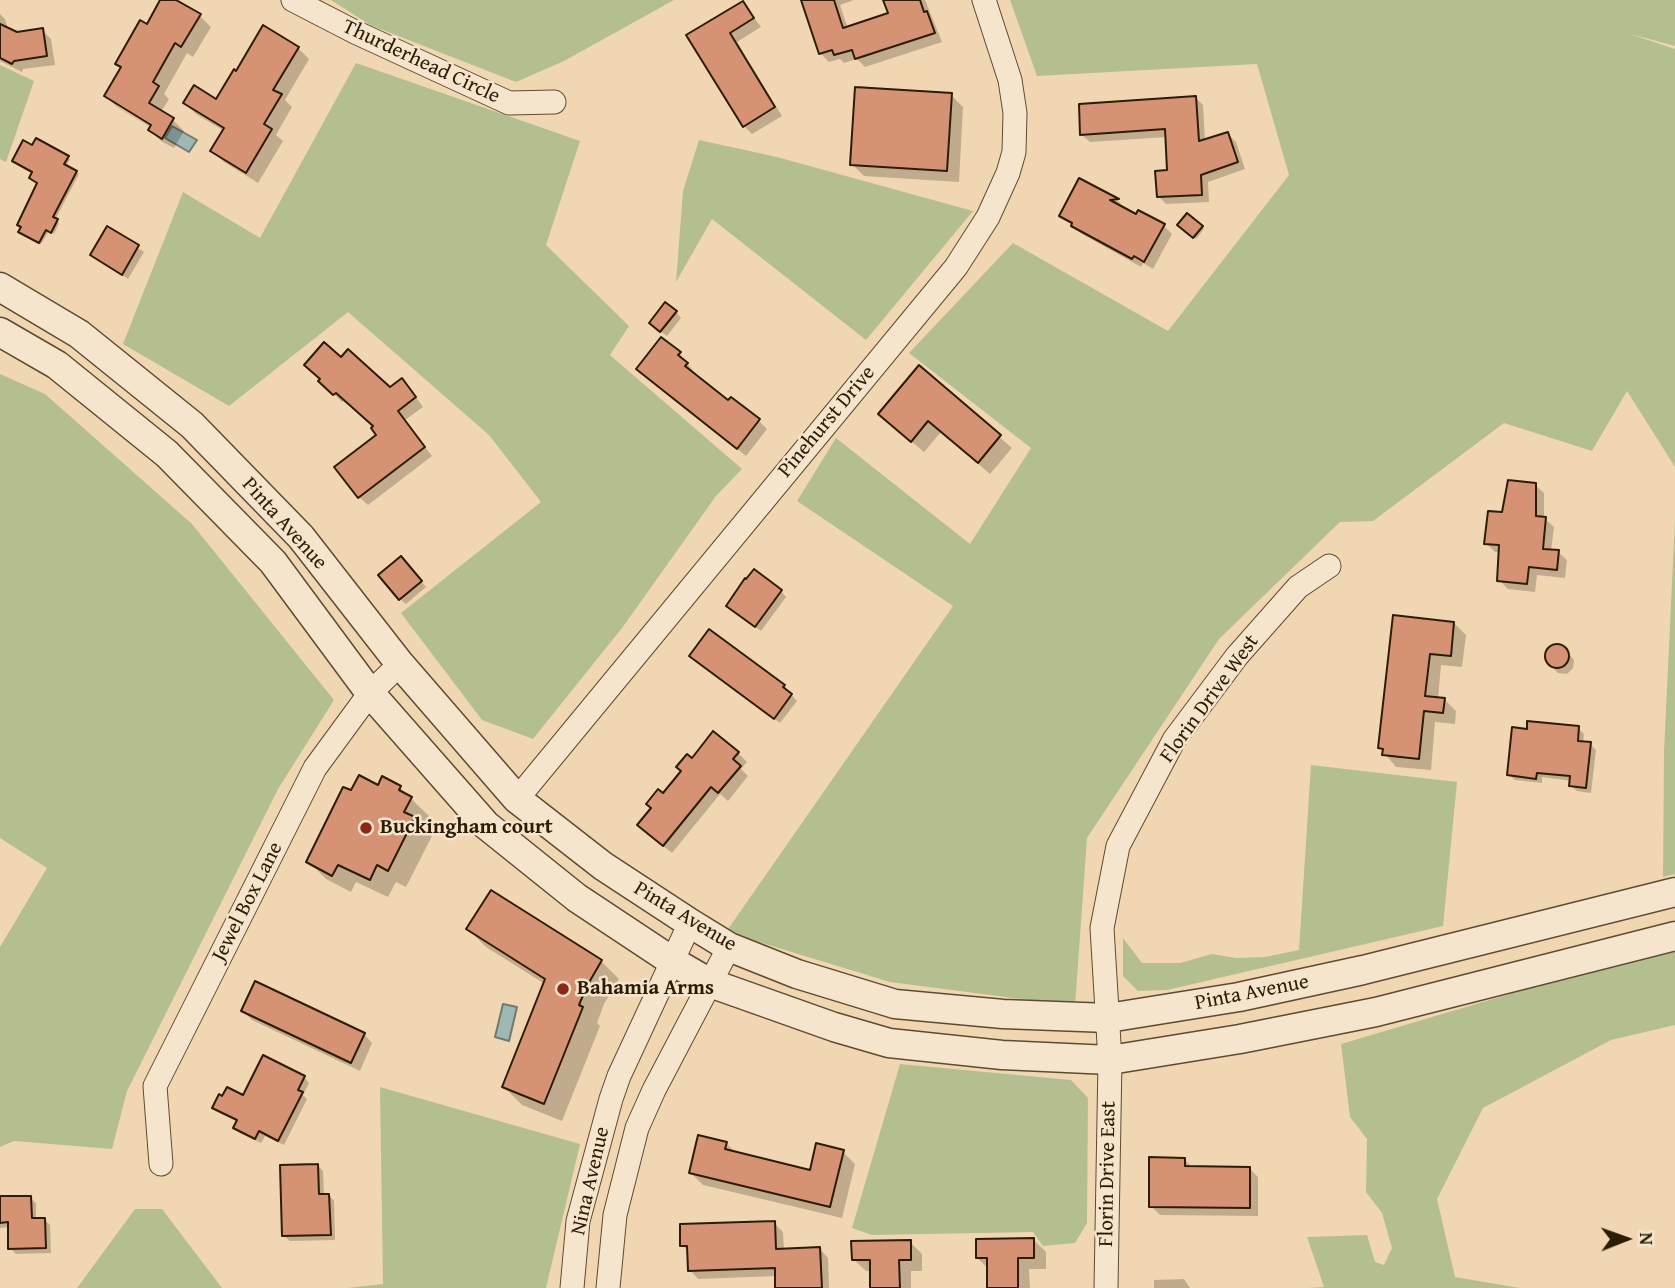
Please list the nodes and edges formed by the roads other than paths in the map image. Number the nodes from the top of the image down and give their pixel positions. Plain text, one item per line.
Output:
1 (293, 0) edge
2 (984, 0) edge
3 (554, 102) dead end
4 (0, 287) edge
5 (0, 331) edge
6 (192, 425) junction
7 (167, 454) junction
8 (1329, 566) dead end
9 (400, 664) junction
10 (370, 693) junction
11 (517, 799) junction
12 (1675, 892) edge
13 (691, 923) junction
14 (1675, 936) edge
15 (729, 947) junction
16 (672, 961) junction
17 (710, 983) junction
18 (1108, 1018) junction
19 (1110, 1060) junction
20 (619, 1076) junction
21 (654, 1090) junction
22 (161, 1164) dead end
23 (572, 1288) edge
24 (608, 1288) edge
25 (1106, 1288) edge

1 - 3 street, Thurderhead Circle
2 - 11 street, Pinehurst Drive
4 - 6 street, Pinta Avenue
5 - 7 street, Pinta Avenue
6 - 7 street
6 - 9 street, Pinta Avenue
7 - 10 street, Pinta Avenue
8 - 18 street, Florin Drive West
9 - 10 street, Jewel Box Lane
9 - 11 street, Pinta Avenue
10 - 16 street, Pinta Avenue
10 - 22 street, Jewel Box Lane
11 - 13 street, Pinta Avenue
12 - 18 street, Pinta Avenue
13 - 15 street, Pinta Avenue
13 - 16 street, Nina Avenue
14 - 19 street, Pinta Avenue
15 - 17 street, Nina Avenue
15 - 18 street, Pinta Avenue
16 - 17 street, Pinta Avenue
16 - 20 street, Nina Avenue
17 - 19 street, Pinta Avenue
17 - 21 street, Nina Avenue
18 - 19 street, Florin Drive West
19 - 25 street, Florin Drive East
20 - 21 street
20 - 23 street, Nina Avenue
21 - 24 street, Nina Avenue

